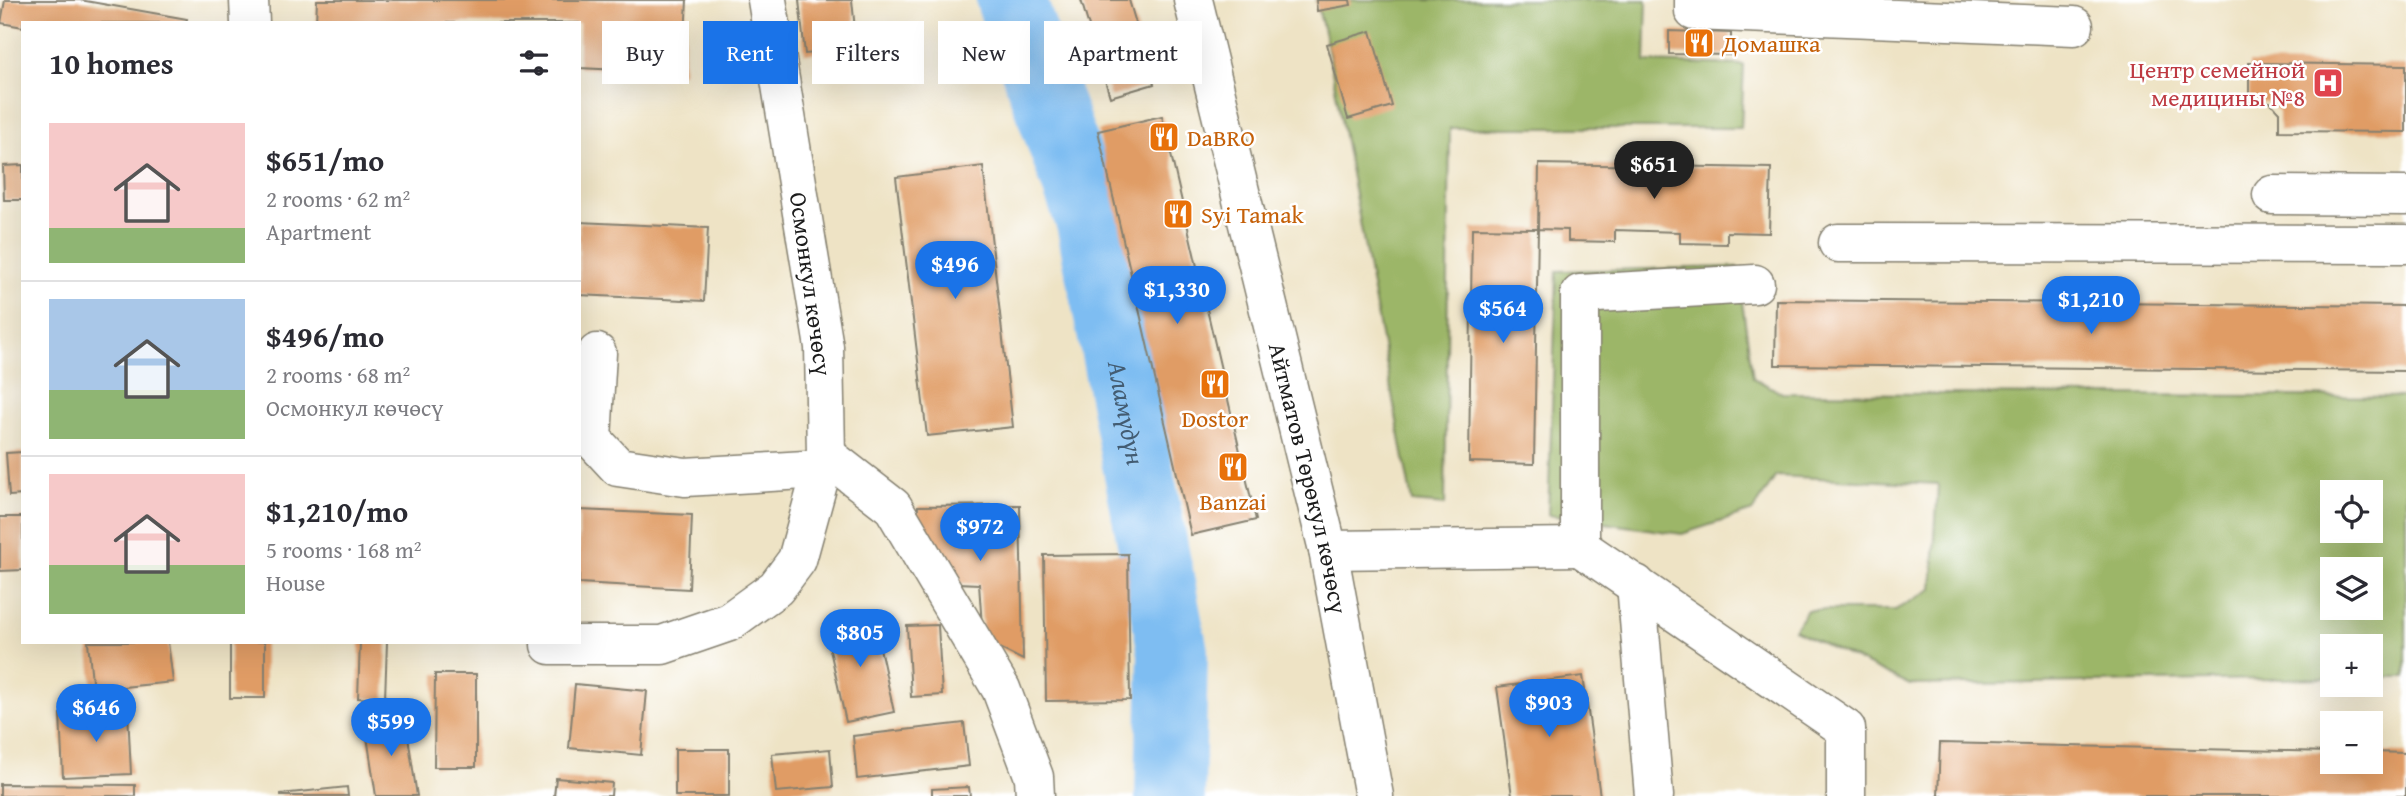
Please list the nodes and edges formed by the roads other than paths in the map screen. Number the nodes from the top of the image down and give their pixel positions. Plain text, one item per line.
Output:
1 (249, 0) edge
2 (767, 0) edge
3 (1193, 0) edge
4 (1694, 0) edge
5 (250, 21) edge
6 (2074, 26) dead end
7 (2272, 195) dead end
8 (2406, 196) edge
9 (1838, 243) dead end
10 (2406, 244) edge
11 (1755, 284) dead end
12 (597, 353) dead end
13 (824, 462) junction
14 (1580, 547) junction
15 (1328, 550) junction
16 (1636, 584) junction
17 (550, 645) dead end
18 (1035, 796) edge
19 (1374, 796) edge
20 (1654, 796) edge
21 (1846, 796) edge

1 - 5 street
2 - 13 street, Осмонкул көчөсү
3 - 15 street, Айтматов Төрөкул көчөсү
4 - 6 street
7 - 8 street
9 - 10 street
11 - 14 street
12 - 13 street
13 - 17 street, Осмонкул көчөсү
13 - 18 street
14 - 15 street
14 - 16 street
15 - 19 street, Айтматов Төрөкул көчөсү
16 - 20 street
16 - 21 street

